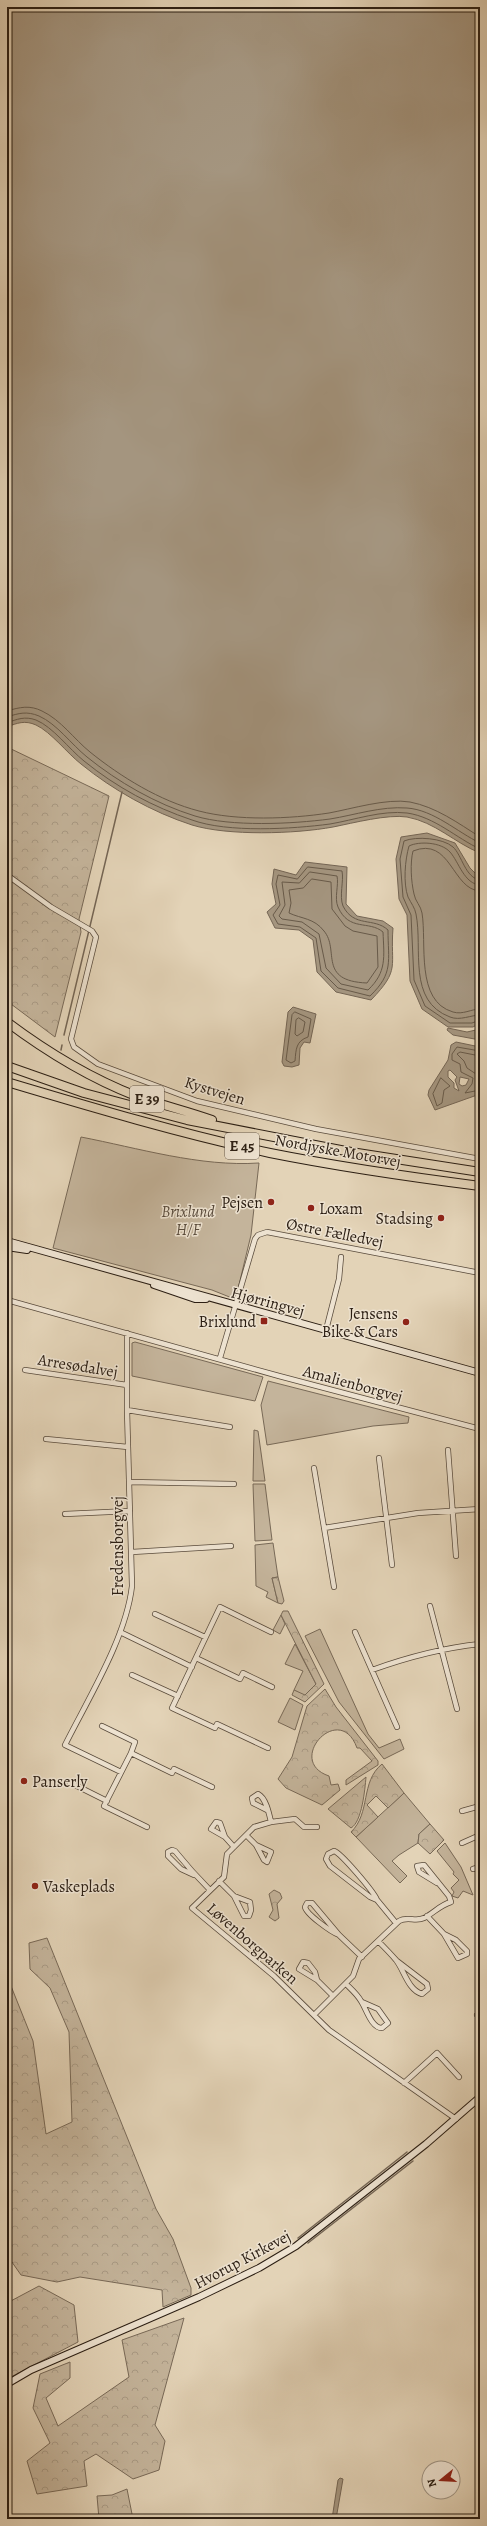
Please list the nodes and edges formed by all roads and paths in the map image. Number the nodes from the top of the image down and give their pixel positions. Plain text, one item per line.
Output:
1 (7, 875) edge
2 (7, 1023) edge
3 (7, 1066) edge
4 (7, 1082) edge
5 (233, 1128) junction
6 (480, 1159) edge
7 (480, 1172) edge
8 (480, 1186) edge
9 (7, 1241) edge
10 (7, 1246) edge
11 (44, 1252) junction
12 (341, 1257) dead end
13 (480, 1273) edge
14 (7, 1300) edge
15 (236, 1305) junction
16 (326, 1330) junction
17 (127, 1333) junction
18 (220, 1358) junction
19 (25, 1370) dead end
20 (480, 1373) edge
21 (127, 1385) junction
22 (127, 1410) junction
23 (230, 1427) dead end
24 (480, 1429) edge
25 (46, 1439) dead end
26 (128, 1447) junction
27 (448, 1450) dead end
28 (379, 1458) dead end
29 (314, 1468) dead end
30 (129, 1482) junction
31 (234, 1484) dead end
32 (480, 1509) edge
33 (130, 1510) junction
34 (453, 1510) junction
35 (65, 1514) dead end
36 (386, 1517) junction
37 (324, 1528) junction
38 (230, 1546) dead end
39 (132, 1552) junction
40 (456, 1556) dead end
41 (392, 1566) dead end
42 (334, 1587) dead end
43 (430, 1606) dead end
44 (155, 1614) dead end
45 (120, 1632) junction
46 (271, 1632) dead end
47 (355, 1632) dead end
48 (205, 1638) junction
49 (480, 1644) edge
50 (441, 1649) junction
51 (196, 1658) junction
52 (192, 1667) junction
53 (372, 1670) junction
54 (132, 1675) dead end
55 (272, 1687) dead end
56 (178, 1696) junction
57 (457, 1709) dead end
58 (102, 1726) dead end
59 (397, 1727) dead end
60 (268, 1748) dead end
61 (131, 1752) junction
62 (121, 1772) junction
63 (69, 1782) dead end
64 (212, 1787) dead end
65 (107, 1801) junction
66 (480, 1806) edge
67 (267, 1810) dead end
68 (462, 1811) dead end
69 (271, 1822) junction
70 (147, 1827) dead end
71 (317, 1827) dead end
72 (246, 1835) junction
73 (480, 1835) edge
74 (226, 1837) dead end
75 (462, 1843) dead end
76 (256, 1845) dead end
77 (234, 1847) junction
78 (480, 1867) edge
79 (473, 1869) dead end
80 (194, 1875) junction
81 (219, 1881) junction
82 (437, 1883) junction
83 (210, 1890) junction
84 (234, 1896) junction
85 (377, 1900) junction
86 (427, 1916) junction
87 (396, 1923) junction
88 (444, 1934) junction
89 (339, 1935) junction
90 (378, 1941) junction
91 (362, 1957) junction
92 (397, 1961) junction
93 (317, 1980) dead end
94 (346, 1984) junction
95 (333, 1996) junction
96 (362, 2002) junction
97 (480, 2013) edge
98 (314, 2015) junction
99 (480, 2019) edge
100 (459, 2078) dead end
101 (404, 2083) junction
102 (480, 2097) edge
103 (456, 2119) junction
104 (7, 2384) edge

1 - 6 street, Kystvejen
2 - 5 highway, E 39
3 - 5 highway, E 45
4 - 8 highway, Nordjyske Motorvej / E 45
5 - 7 highway, Nordjyske Motorvej / E 45
9 - 11 street, Hjørringvej
10 - 11 street, Hjørringvej
11 - 15 street, Hjørringvej
12 - 16 street
13 - 15 street, Østre Fælledvej
14 - 17 street, Amalienborgvej
15 - 16 street, Hjørringvej
15 - 18 street
16 - 20 street, Hjørringvej
17 - 18 street, Amalienborgvej
17 - 21 street, Fredensborgvej
18 - 24 street, Amalienborgvej
19 - 21 street, Arresødalvej
21 - 22 street, Fredensborgvej
22 - 23 street
22 - 26 street, Fredensborgvej
25 - 26 street
26 - 30 street, Fredensborgvej
27 - 34 street
28 - 36 street
29 - 37 street
30 - 31 street
30 - 33 street, Fredensborgvej
32 - 34 street
33 - 35 street
33 - 39 street, Fredensborgvej
34 - 36 street
34 - 40 street
36 - 37 street
36 - 41 street
37 - 42 street
38 - 39 street
39 - 45 street, Fredensborgvej
43 - 50 street
44 - 48 street
45 - 52 street
45 - 62 street, Fredensborgvej
46 - 48 street
47 - 53 street
48 - 51 street
49 - 50 street
50 - 53 street
50 - 57 street
51 - 52 street
51 - 55 street
52 - 56 street
53 - 59 street
54 - 56 street
56 - 60 street
58 - 61 street
61 - 62 street
61 - 64 street
62 - 65 street
63 - 65 street
65 - 70 street
66 - 68 street
67 - 69 street
69 - 71 street, Løvenborgparken
69 - 72 street, Løvenborgparken
72 - 76 street
72 - 77 street, Løvenborgparken
73 - 75 street
74 - 77 street
77 - 81 street, Løvenborgparken
78 - 79 street
80 - 80 street, Løvenborgparken
80 - 83 street, Løvenborgparken
81 - 83 street, Løvenborgparken
81 - 84 street, Løvenborgparken
82 - 82 street
82 - 86 street
83 - 98 street, Løvenborgparken
84 - 84 street, Løvenborgparken
85 - 85 street
85 - 87 street
86 - 87 street
86 - 88 street
87 - 90 street
88 - 88 street
89 - 89 street
89 - 91 street
90 - 91 street
90 - 92 street
91 - 94 street
92 - 92 street
93 - 95 street, Løvenborgparken
94 - 95 street
94 - 96 street
95 - 98 street
96 - 96 street
97 - 99 street
98 - 101 street, Løvenborgparken
100 - 101 street
101 - 103 street, Løvenborgparken
102 - 103 street, Hvorup Kirkevej
103 - 104 street, Hvorup Kirkevej

